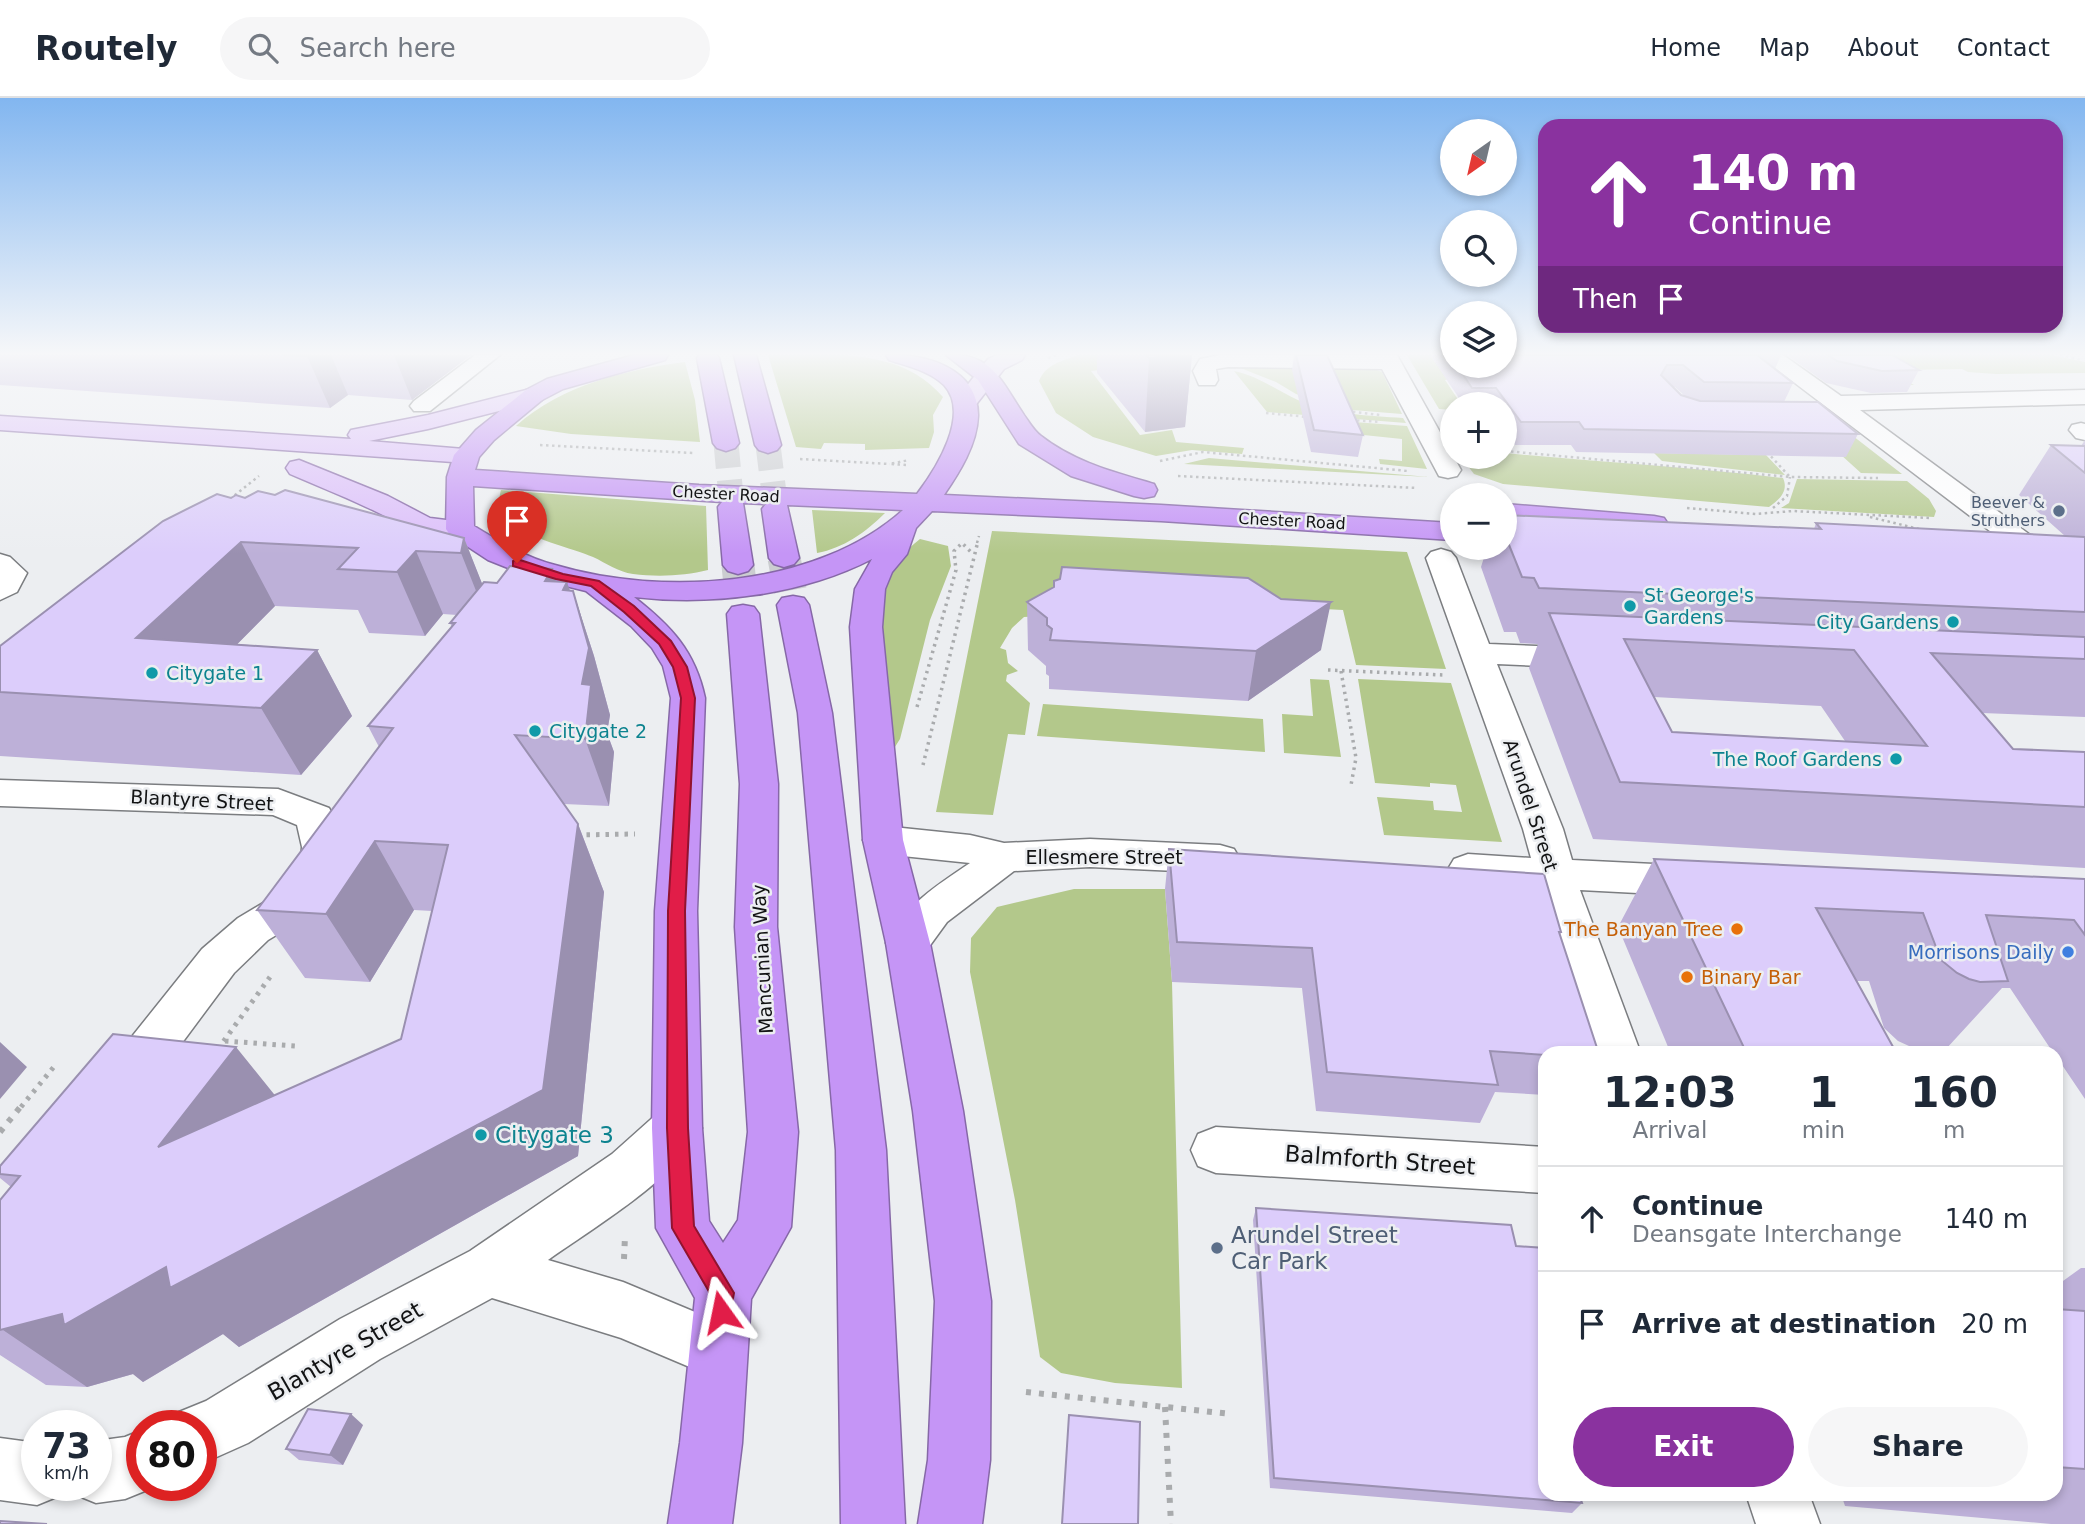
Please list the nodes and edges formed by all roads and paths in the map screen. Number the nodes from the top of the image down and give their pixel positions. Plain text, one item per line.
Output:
1 (422, 422) edge
2 (503, 422) edge
3 (721, 422) edge
4 (762, 422) edge
5 (967, 422) edge
6 (1017, 422) edge
7 (1365, 422) edge
8 (1422, 422) edge
9 (1859, 422) edge
10 (0, 423) edge
11 (1424, 426) junction
12 (229, 439) junction
13 (726, 443) tunnel mouth
14 (768, 445) tunnel mouth
15 (1763, 449) edge
16 (1517, 452) edge
17 (1159, 461) dead end
18 (463, 466) junction
19 (277, 470) junction
20 (1448, 470) dead end
21 (1408, 471) dead end
22 (1790, 477) junction
23 (1888, 478) dead end
24 (941, 481) junction
25 (1144, 490) junction
26 (227, 502) edge
27 (733, 507) tunnel mouth
28 (1440, 507) edge
29 (1773, 508) dead end
30 (776, 509) tunnel mouth
31 (913, 514) junction
32 (1517, 514) edge
33 (1856, 514) dead end
34 (424, 526) junction
35 (982, 527) dead end
36 (373, 528) edge
37 (460, 529) junction
38 (1924, 530) edge
39 (1517, 534) edge
40 (1440, 543) edge
41 (973, 554) junction
42 (1997, 555) edge
43 (784, 558) tunnel mouth
44 (2042, 558) junction
45 (2074, 559) edge
46 (1452, 560) edge
47 (0, 563) edge
48 (738, 565) tunnel mouth
49 (595, 583) junction
50 (0, 591) edge
51 (793, 605) tunnel mouth
52 (743, 614) tunnel mouth
53 (1478, 653) junction
54 (1619, 660) edge
55 (1328, 670) dead end
56 (1341, 671) junction
57 (1448, 676) dead end
58 (915, 714) dead end
59 (922, 767) dead end
60 (1351, 785) dead end
61 (0, 793) edge
62 (635, 834) dead end
63 (568, 835) edge
64 (883, 840) junction
65 (1003, 857) junction
66 (1256, 860) edge
67 (1433, 868) edge
68 (1554, 874) junction
69 (1731, 883) edge
70 (908, 943) junction
71 (271, 975) dead end
72 (224, 1041) junction
73 (295, 1046) dead end
74 (1615, 1046) edge
75 (216, 1051) edge
76 (57, 1063) dead end
77 (100, 1113) edge
78 (677, 1128) junction
79 (0, 1132) edge
80 (1216, 1150) dead end
81 (1538, 1170) edge
82 (489, 1270) junction
83 (723, 1293) junction
84 (718, 1350) junction
85 (1026, 1392) dead end
86 (1165, 1407) junction
87 (1231, 1414) dead end
88 (217, 1427) edge
89 (0, 1469) edge
90 (21, 1472) edge
91 (1780, 1501) edge
92 (701, 1524) edge
93 (873, 1524) edge
94 (950, 1524) edge
95 (1171, 1524) edge
96 (1788, 1524) edge

1 - 12 main road
2 - 18 highway
3 - 13 highway
4 - 14 highway
5 - 24 highway
6 - 25 highway, Chester Road
7 - 11 path
8 - 11 street
9 - 44 street
10 - 12 main road, Chester Road
11 - 20 street
12 - 18 main road, Chester Road
15 - 22 path
16 - 22 path
17 - 21 path
18 - 19 main road, Chester Road
18 - 24 highway, Chester Road
18 - 31 highway, Chester Road
18 - 37 highway
19 - 26 path
19 - 34 main road
22 - 23 path
22 - 29 path
24 - 25 highway, Chester Road
24 - 31 highway
25 - 28 highway, Chester Road
27 - 48 highway
30 - 43 highway
31 - 40 highway, Chester Road
31 - 49 highway
31 - 64 highway
32 - 39 highway
33 - 38 path
34 - 36 street
34 - 37 main road
35 - 41 path
37 - 49 highway
41 - 58 path
41 - 59 path
42 - 44 highway
44 - 45 highway
46 - 53 street, Arundel Street
47 - 50 street
49 - 78 highway
51 - 93 highway
52 - 83 highway, Mancunian Way
53 - 54 street
53 - 68 street, Arundel Street
55 - 56 path
56 - 57 path
56 - 60 path
61 - 77 street, Blantyre Street
62 - 63 path
64 - 65 street, Ellesmere Street
64 - 70 highway
65 - 66 street, Ellesmere Street
65 - 70 street, Ellesmere Street
67 - 68 street
68 - 69 street
68 - 74 street, Arundel Street
70 - 94 highway
71 - 72 path
72 - 73 path
72 - 75 path
76 - 79 path
78 - 82 street, Blantyre Street
78 - 83 highway
80 - 81 street, Balmforth Street
82 - 84 street
82 - 88 street, Blantyre Street
83 - 84 highway
84 - 92 highway
85 - 86 path
86 - 87 path
86 - 95 path
89 - 90 street
91 - 96 street

